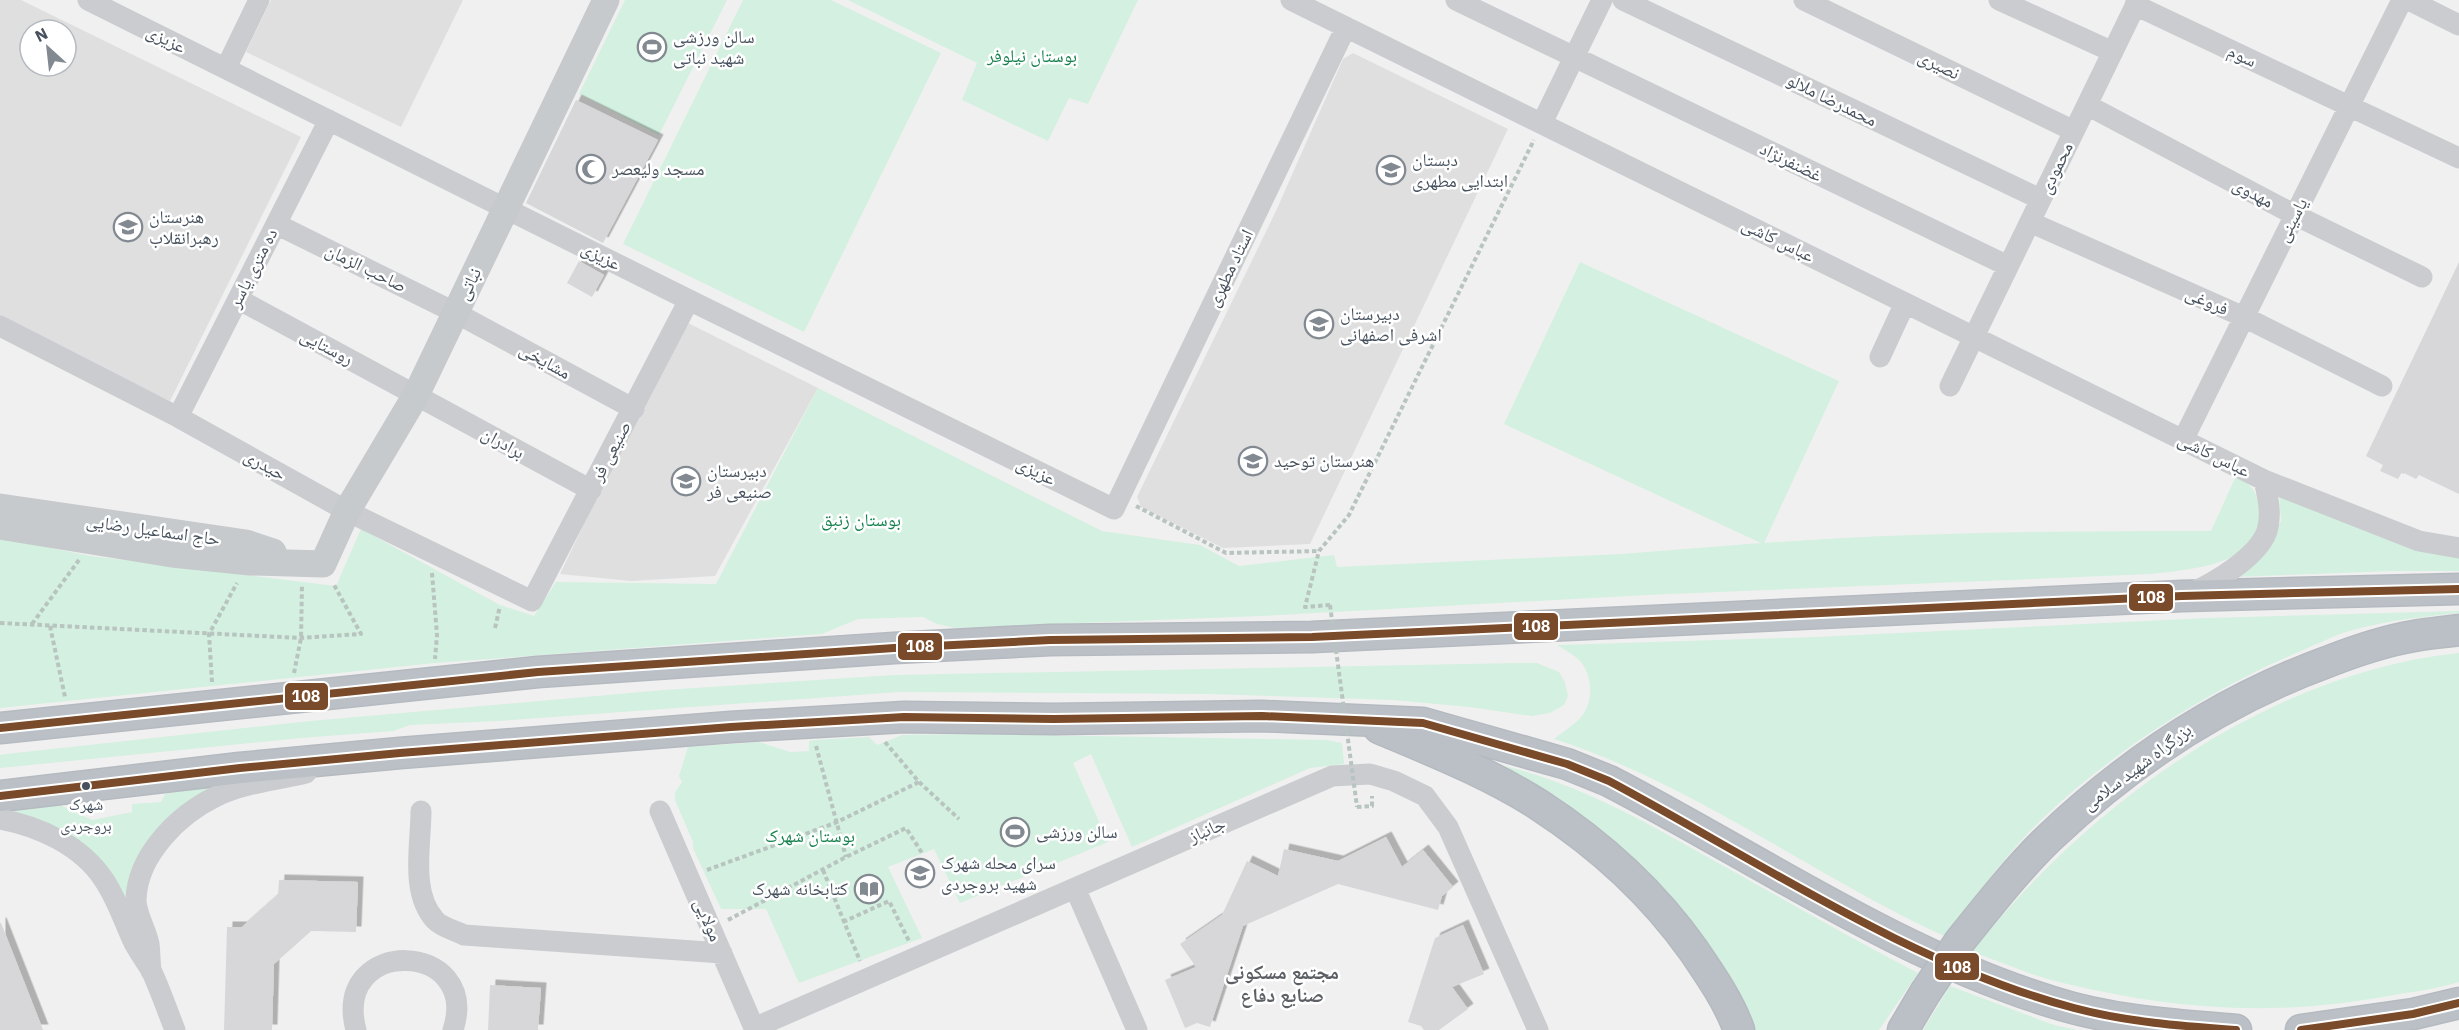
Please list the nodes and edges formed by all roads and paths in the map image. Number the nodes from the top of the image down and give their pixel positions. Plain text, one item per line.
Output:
1 (88, 0) edge
2 (259, 0) edge
3 (606, 0) edge
4 (1291, 0) edge
5 (1456, 0) edge
6 (1602, 0) edge
7 (1623, 0) edge
8 (1804, 0) edge
9 (1999, 0) edge
10 (2402, 0) edge
11 (2409, 0) edge
12 (2137, 3) edge
13 (2459, 25) edge
14 (1346, 27) junction
15 (2113, 52) junction
16 (1574, 58) junction
17 (226, 68) junction
18 (2087, 105) junction
19 (2349, 107) junction
20 (329, 120) junction
21 (1542, 123) junction
22 (2074, 131) junction
23 (2459, 158) edge
24 (2040, 199) junction
25 (506, 207) junction
26 (2295, 215) junction
27 (2030, 222) junction
28 (276, 224) junction
29 (2008, 266) junction
30 (2422, 278) dead end
31 (238, 299) junction
32 (688, 300) junction
33 (1905, 303) junction
34 (456, 312) junction
35 (2244, 317) junction
36 (0, 326) edge
37 (1973, 336) junction
38 (1880, 357) dead end
39 (1950, 386) dead end
40 (2382, 386) dead end
41 (416, 395) junction
42 (633, 410) junction
43 (178, 417) junction
44 (2183, 440) junction
45 (2264, 480) junction
46 (591, 490) junction
47 (1117, 503) junction
48 (0, 507) edge
49 (347, 511) junction
50 (0, 526) edge
51 (92, 543) junction
52 (2459, 548) edge
53 (1318, 551) junction
54 (250, 561) junction
55 (309, 569) junction
56 (432, 570) dead end
57 (2459, 589) edge
58 (2182, 596) junction
59 (532, 601) joint
60 (500, 605) dead end
61 (0, 623) edge
62 (32, 625) junction
63 (50, 626) junction
64 (495, 628) dead end
65 (2459, 630) edge
66 (209, 634) junction
67 (301, 638) junction
68 (435, 663) dead end
69 (294, 676) dead end
70 (212, 686) dead end
71 (66, 700) dead end
72 (1360, 719) junction
73 (0, 728) edge
74 (814, 740) dead end
75 (885, 742) dead end
76 (400, 753) junction
77 (919, 783) junction
78 (0, 796) edge
79 (1372, 806) dead end
80 (421, 811) dead end
81 (660, 811) dead end
82 (0, 819) edge
83 (958, 819) dead end
84 (835, 823) junction
85 (922, 853) dead end
86 (846, 857) junction
87 (823, 870) junction
88 (689, 877) junction
89 (1075, 888) junction
90 (843, 922) junction
91 (712, 929) junction
92 (722, 953) junction
93 (916, 957) junction
94 (151, 971) junction
95 (867, 979) junction
96 (2459, 1003) edge
97 (1531, 1028) edge
98 (755, 1029) edge
99 (175, 1030) edge
100 (356, 1030) edge
101 (453, 1030) edge
102 (1137, 1030) edge
103 (1739, 1030) edge
104 (1903, 1030) edge
105 (2236, 1030) edge
106 (2301, 1030) edge

1 - 17 street, عزیزی
2 - 17 street
3 - 25 main road, نباتی
4 - 14 street, عباس کاشی
5 - 16 street, غضنفرنژاد
6 - 16 street
7 - 24 street, محمدرضا ملالو
8 - 22 street, نصیری
9 - 15 street
10 - 19 street, یاسینی
11 - 13 street
12 - 15 street, محمودی
12 - 19 street, سوم
14 - 21 street, عباس کاشی
14 - 47 street, استاد مطهری
15 - 18 street, محمودی
16 - 21 street
16 - 29 street, غضنفرنژاد
17 - 20 street, عزیزی
18 - 22 street, محمودی
18 - 26 street, مهدوی
19 - 23 street, سوم
19 - 26 street, یاسینی
20 - 25 street, عزیزی
20 - 28 street, ده متری یاسر
21 - 33 street, عباس کاشی
21 - 53 path
22 - 24 street, محمودی
24 - 27 street, محمودی
25 - 32 street, عزیزی
25 - 34 main road, نباتی
26 - 30 street, مهدوی
26 - 35 street, یاسینی
27 - 29 street, محمودی
27 - 35 street, فروغی
28 - 31 street, ده متری یاسر
28 - 34 street, صاحب الزمان
29 - 37 street, محمودی
31 - 41 street, روستایی
31 - 43 street, ده متری یاسر
32 - 42 street, صنیعی فر
32 - 47 street, عزیزی
33 - 37 street, عباس کاشی
33 - 38 street
34 - 41 main road, نباتی
34 - 42 street, مشایخی
35 - 40 street, فروغی
35 - 44 street, یاسینی
36 - 43 street, حیدری
37 - 39 street, محمودی
37 - 44 street, عباس کاشی
41 - 46 street, برادران
41 - 49 main road, نباتی
42 - 46 street, صنیعی فر
43 - 49 street, حیدری
44 - 45 street, عباس کاشی
45 - 52 street, عباس کاشی
45 - 58 street
46 - 59 street, صنیعی فر
47 - 53 path
48 - 55 main road, حاج اسماعیل رضایی
49 - 55 main road, نباتی
49 - 59 street, حیدری
50 - 51 main road, حاج اسماعیل رضایی
51 - 54 main road, حاج اسماعیل رضایی
51 - 62 path
53 - 79 path, bridge
54 - 55 main road, حاج اسماعیل رضایی
54 - 66 path
55 - 67 path
55 - 67 path
56 - 68 path
57 - 58 highway
58 - 73 highway
60 - 64 path
61 - 62 path
62 - 63 path
63 - 66 path
63 - 71 path
65 - 104 highway, بزرگراه شهید سلامی, bridge
66 - 67 path
66 - 70 path
67 - 69 path
72 - 76 highway
72 - 103 highway
72 - 105 highway
74 - 84 path
75 - 77 path
76 - 78 highway
76 - 94 street
77 - 83 path
77 - 84 path
80 - 92 street
81 - 88 street, مولايی
82 - 94 street
84 - 86 path
84 - 88 path
85 - 86 path
86 - 87 path
87 - 90 path
87 - 91 path
88 - 91 street, مولايی
89 - 93 street, جانباز
89 - 97 street, جانباز
89 - 102 street
90 - 93 path
90 - 95 path
91 - 92 street, مولايی
92 - 98 street, مولايی
93 - 95 street, جانباز
94 - 99 street
95 - 98 street, جانباز
96 - 106 highway
100 - 101 street

